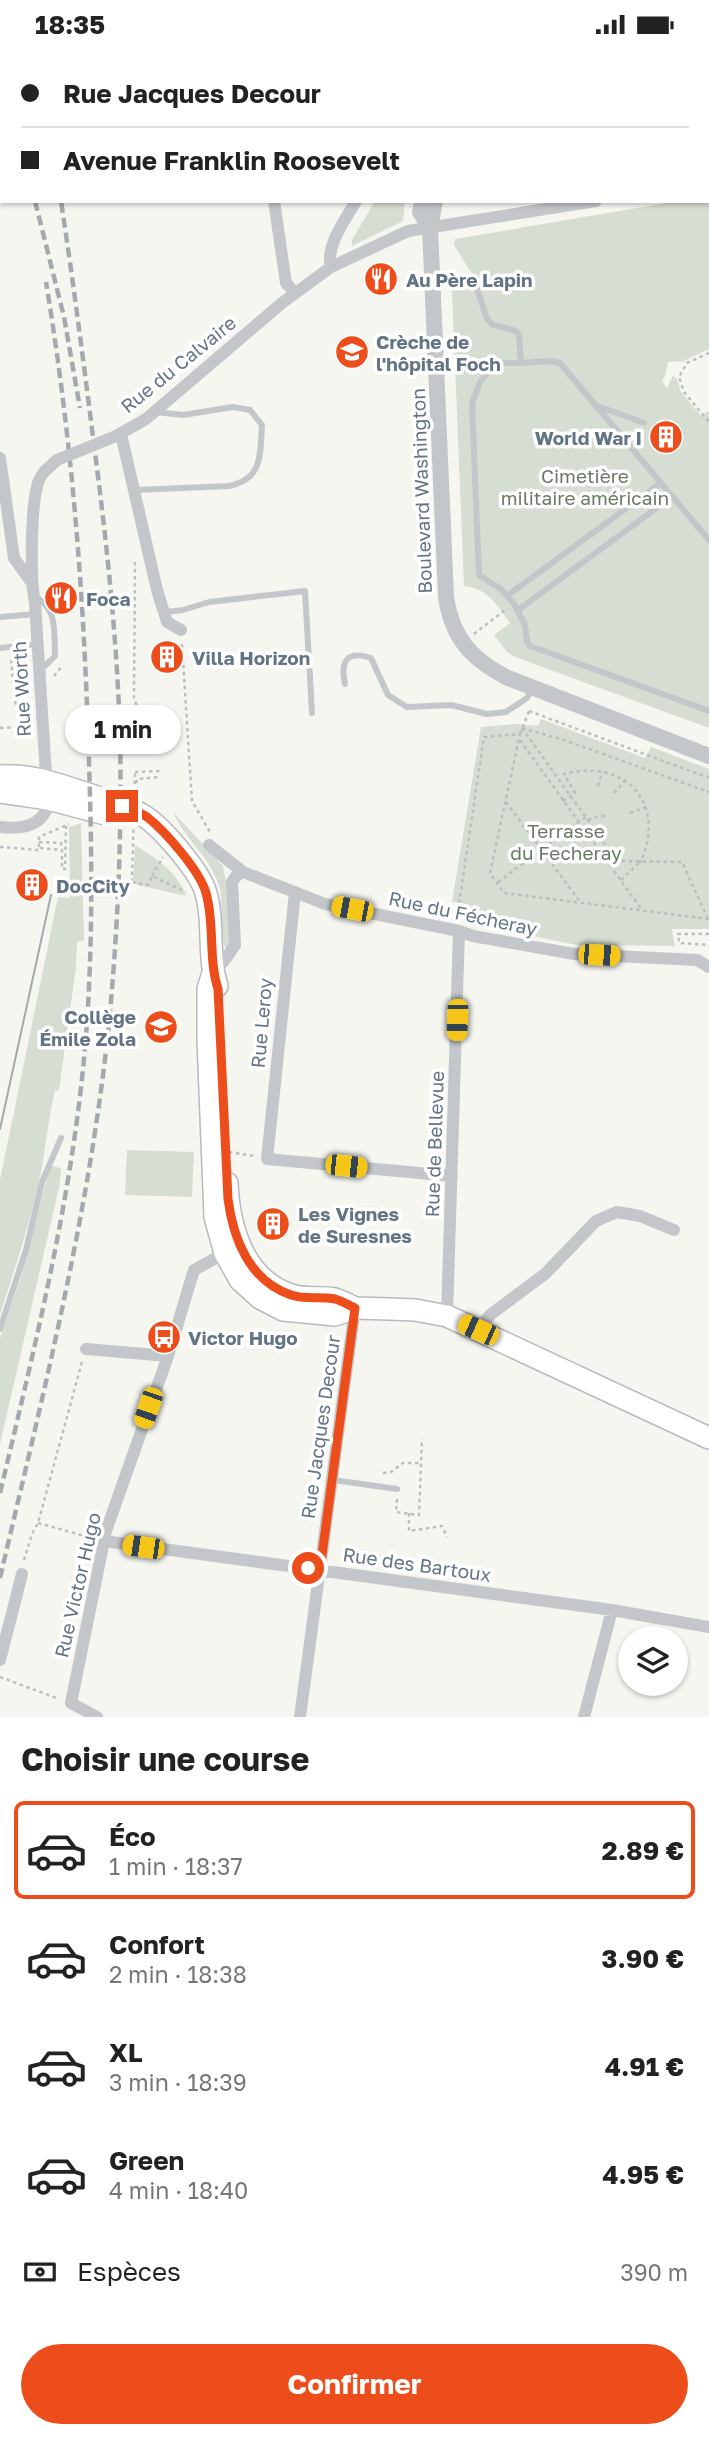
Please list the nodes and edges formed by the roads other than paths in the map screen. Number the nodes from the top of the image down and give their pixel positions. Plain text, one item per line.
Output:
1 (274, 203) edge
2 (355, 203) edge
3 (422, 203) edge
4 (435, 203) edge
5 (584, 203) edge
6 (430, 228) junction
7 (331, 267) junction
8 (476, 286) dead end
9 (295, 293) junction
10 (480, 363) dead end
11 (495, 363) junction
12 (521, 363) junction
13 (596, 405) junction
14 (153, 412) junction
15 (644, 423) dead end
16 (118, 435) junction
17 (0, 458) edge
18 (661, 483) junction
19 (135, 490) junction
20 (673, 496) junction
21 (640, 499) junction
22 (650, 513) junction
23 (709, 540) edge
24 (33, 590) junction
25 (508, 595) junction
26 (518, 610) junction
27 (164, 612) junction
28 (36, 614) junction
29 (0, 617) edge
30 (181, 630) road end
31 (38, 644) junction
32 (0, 647) edge
33 (39, 672) junction
34 (345, 684) dead end
35 (532, 696) junction
36 (709, 711) edge
37 (312, 713) dead end
38 (709, 756) edge
39 (0, 776) edge
40 (47, 790) junction
41 (0, 792) edge
42 (0, 827) edge
43 (209, 845) road end
44 (243, 872) junction
45 (295, 892) junction
46 (459, 931) junction
47 (709, 967) edge
48 (213, 973) junction
49 (61, 1138) dead end
50 (452, 1177) junction
51 (674, 1230) dead end
52 (225, 1253) junction
53 (355, 1308) junction
54 (447, 1316) junction
55 (0, 1329) edge
56 (478, 1330) junction
57 (86, 1349) road end
58 (168, 1356) junction
59 (709, 1438) edge
60 (333, 1480) junction
61 (397, 1489) road end
62 (104, 1541) junction
63 (320, 1570) junction
64 (22, 1574) road end
65 (612, 1610) junction
66 (709, 1627) edge
67 (0, 1660) edge
68 (97, 1717) edge
69 (300, 1717) edge
70 (584, 1717) edge

1 - 9 street
2 - 7 street
3 - 6 street, Boulevard Washington
4 - 6 street, Boulevard Washington
5 - 6 street, Rue du Calvaire
6 - 7 street, Rue du Calvaire
6 - 35 street, Boulevard Washington
7 - 9 street, Rue du Calvaire
8 - 12 lane
9 - 14 street, Rue du Calvaire
10 - 11 lane
11 - 12 lane
11 - 25 lane
12 - 13 lane
13 - 15 lane
13 - 18 lane
14 - 16 street, Rue du Calvaire
14 - 19 lane
16 - 19 street
16 - 24 street, Rue du Calvaire, bridge
17 - 24 street, Rue Worth
18 - 20 lane
18 - 21 lane
19 - 27 street
20 - 22 lane
20 - 23 lane
21 - 22 lane
21 - 25 lane
22 - 26 lane
24 - 28 street, Rue Worth
24 - 33 lane
25 - 26 lane
26 - 36 lane
27 - 30 street
27 - 37 lane
28 - 29 lane
28 - 31 street, Rue Worth
31 - 32 lane
31 - 33 street, Rue Worth
33 - 40 street, Rue Worth
34 - 35 lane
35 - 38 street, Boulevard Washington
39 - 40 main road
40 - 41 main road
40 - 42 street
40 - 48 main road
43 - 44 street, Rue du Fécheray
44 - 45 street, Rue du Fécheray
44 - 48 street
45 - 46 street, Rue du Fécheray
45 - 50 street, Rue Leroy
46 - 47 street, Rue du Fécheray
46 - 50 street, Rue de Bellevue
48 - 52 main road
48 - 53 main road
49 - 55 lane
50 - 54 street, Rue de Bellevue
51 - 56 street
52 - 53 main road
52 - 58 street, Rue Victor Hugo
53 - 54 main road
53 - 60 street, Rue Jacques Decour
54 - 56 main road
56 - 59 main road
57 - 58 street
58 - 62 street, Rue Victor Hugo
60 - 61 lane
60 - 63 street, Rue Jacques Decour
62 - 63 street, Rue des Bartoux
62 - 68 street, Rue Victor Hugo
63 - 65 street, Rue des Bartoux
63 - 69 street, Rue Jacques Decour
64 - 67 street
65 - 66 street, Rue des Bartoux
65 - 70 street

